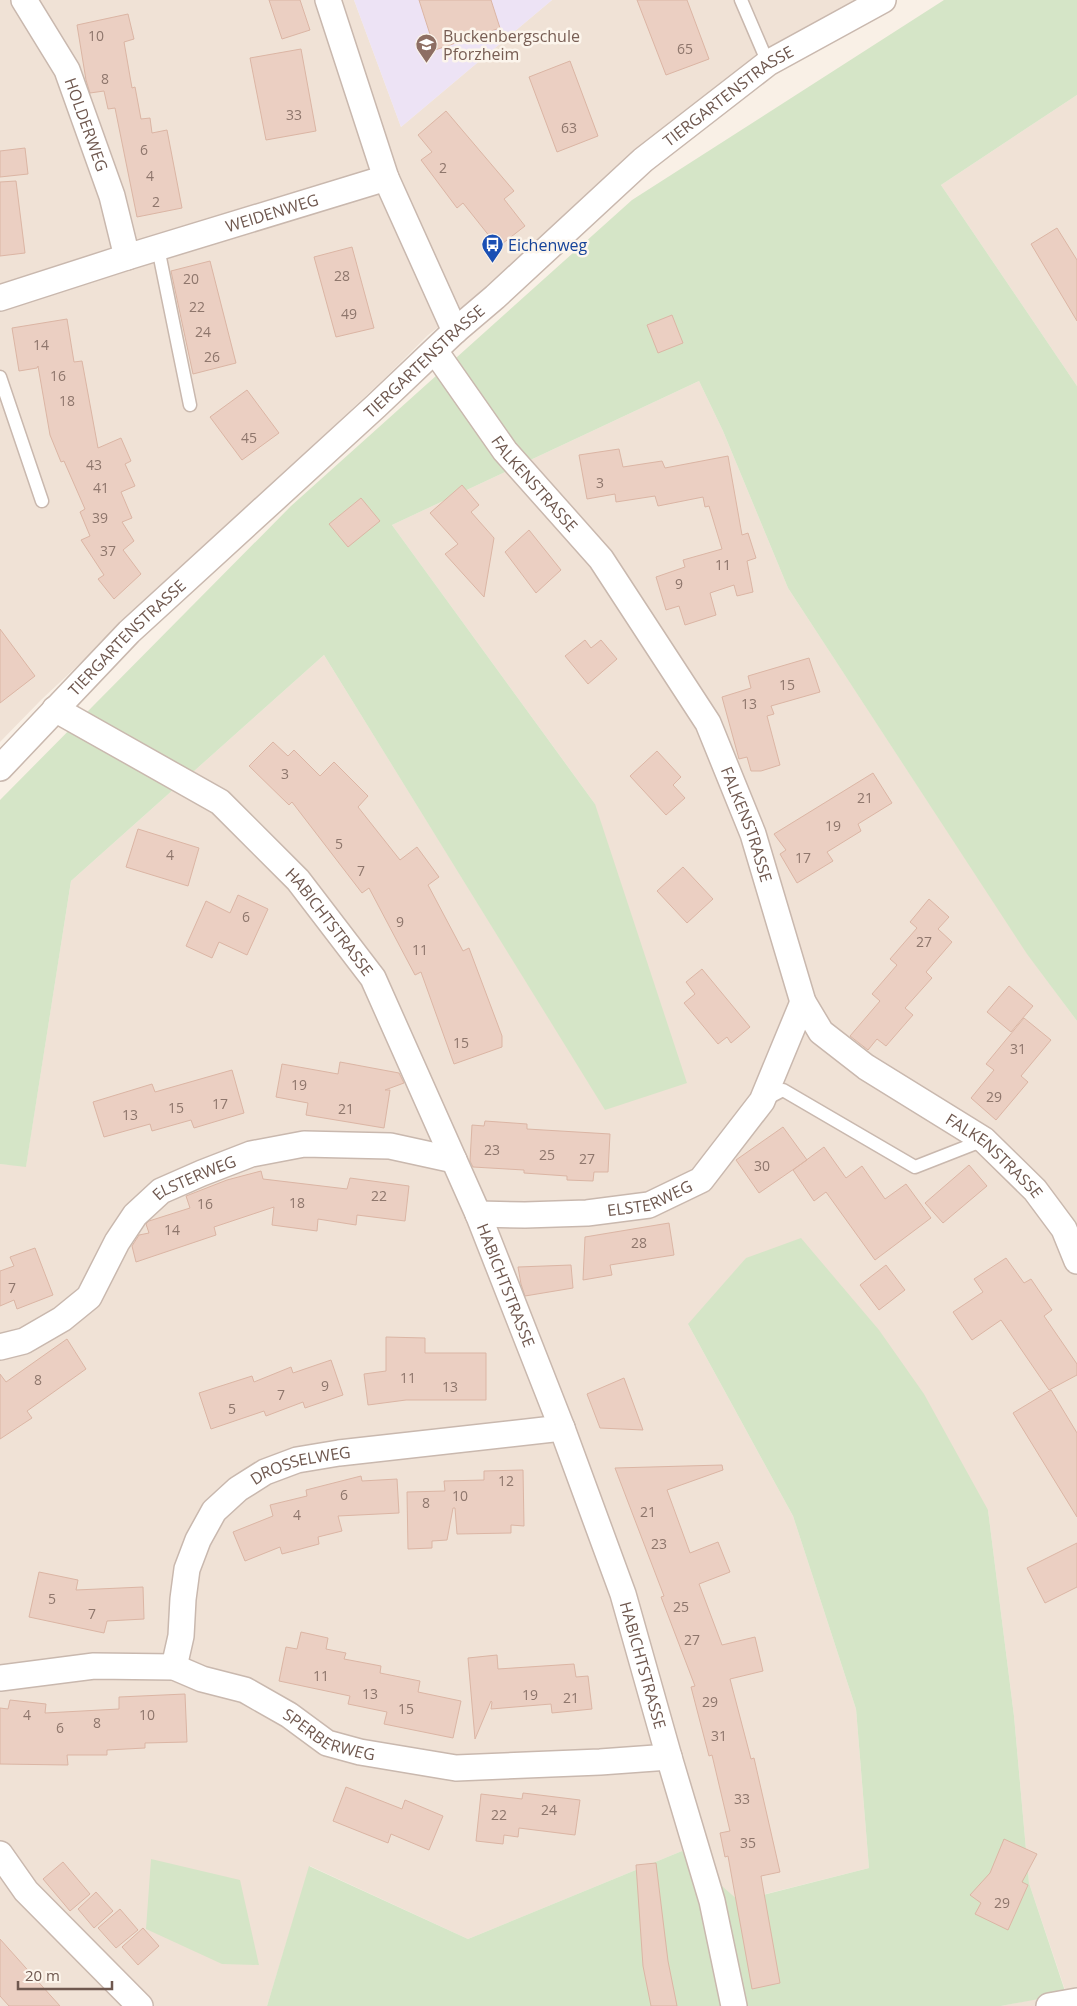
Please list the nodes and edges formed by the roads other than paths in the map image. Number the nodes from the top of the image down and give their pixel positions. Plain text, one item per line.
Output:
1 (24, 0) edge
2 (328, 0) edge
3 (741, 0) edge
4 (883, 0) edge
5 (768, 63) junction
6 (386, 178) junction
7 (158, 248) junction
8 (127, 257) junction
9 (0, 298) edge
10 (455, 331) junction
11 (435, 351) junction
12 (0, 377) edge
13 (190, 405) dead end
14 (42, 501) dead end
15 (55, 709) junction
16 (0, 768) edge
17 (803, 1002) junction
18 (762, 1101) junction
19 (984, 1140) junction
20 (454, 1160) junction
21 (478, 1214) junction
22 (1077, 1261) edge
23 (0, 1347) edge
24 (562, 1428) junction
25 (174, 1667) junction
26 (0, 1678) edge
27 (669, 1757) junction
28 (0, 1854) edge
29 (1077, 2002) edge
30 (140, 2006) edge
31 (734, 2006) edge
32 (1050, 2006) edge

1 - 8 street, HOLDERWEG
2 - 6 street
3 - 5 lane
4 - 5 street, TIERGARTENSTRASSE
5 - 10 street, TIERGARTENSTRASSE
6 - 7 street, WEIDENWEG
6 - 10 street
7 - 8 street, WEIDENWEG
7 - 13 lane
8 - 9 street, WEIDENWEG
10 - 11 street, TIERGARTENSTRASSE
11 - 15 street, TIERGARTENSTRASSE
11 - 17 street, FALKENSTRASSE
12 - 14 lane
15 - 16 street, TIERGARTENSTRASSE
15 - 20 street, HABICHTSTRASSE
17 - 18 street, ELSTERWEG
17 - 19 street, FALKENSTRASSE
18 - 19 lane
18 - 21 street, ELSTERWEG
19 - 22 street, FALKENSTRASSE
20 - 21 street, HABICHTSTRASSE
20 - 23 street, ELSTERWEG
21 - 24 street, HABICHTSTRASSE
24 - 25 street, DROSSELWEG
24 - 27 street, HABICHTSTRASSE
25 - 26 street, SPERBERWEG
25 - 27 street, SPERBERWEG
27 - 31 street, HABICHTSTRASSE
28 - 30 street
29 - 32 street

